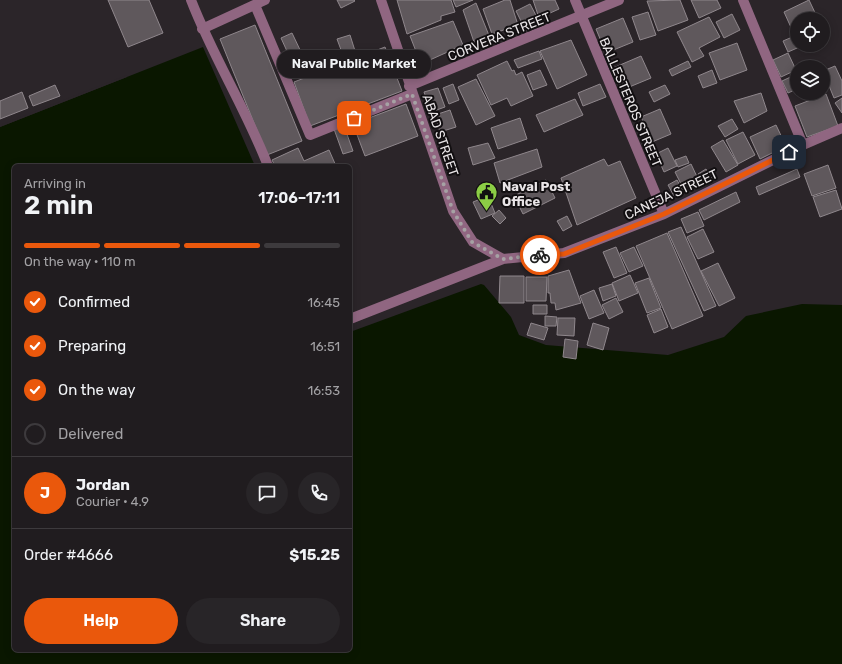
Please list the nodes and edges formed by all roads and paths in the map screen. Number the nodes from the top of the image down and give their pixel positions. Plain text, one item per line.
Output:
1 (191, 0) edge
2 (265, 0) edge
3 (381, 0) edge
4 (575, 0) edge
5 (620, 0) edge
6 (743, 0) edge
7 (254, 5) junction
8 (581, 16) junction
9 (202, 29) junction
10 (411, 90) junction
11 (842, 128) edge
12 (803, 145) junction
13 (267, 164) edge
14 (664, 214) junction
15 (503, 259) junction
16 (352, 318) edge

1 - 9 street
2 - 7 street
3 - 10 street, ABAD STREET
4 - 8 street, BALLESTEROS STREET
5 - 8 street, CORVERA STREET
6 - 12 street
7 - 9 street
7 - 10 street, CORVERA STREET
8 - 10 street, CORVERA STREET
8 - 14 street, BALLESTEROS STREET
9 - 13 street
10 - 15 street, ABAD STREET
11 - 12 street, CANEJA STREET
12 - 14 street, CANEJA STREET
14 - 15 street, CANEJA STREET
15 - 16 street, CANEJA STREET

